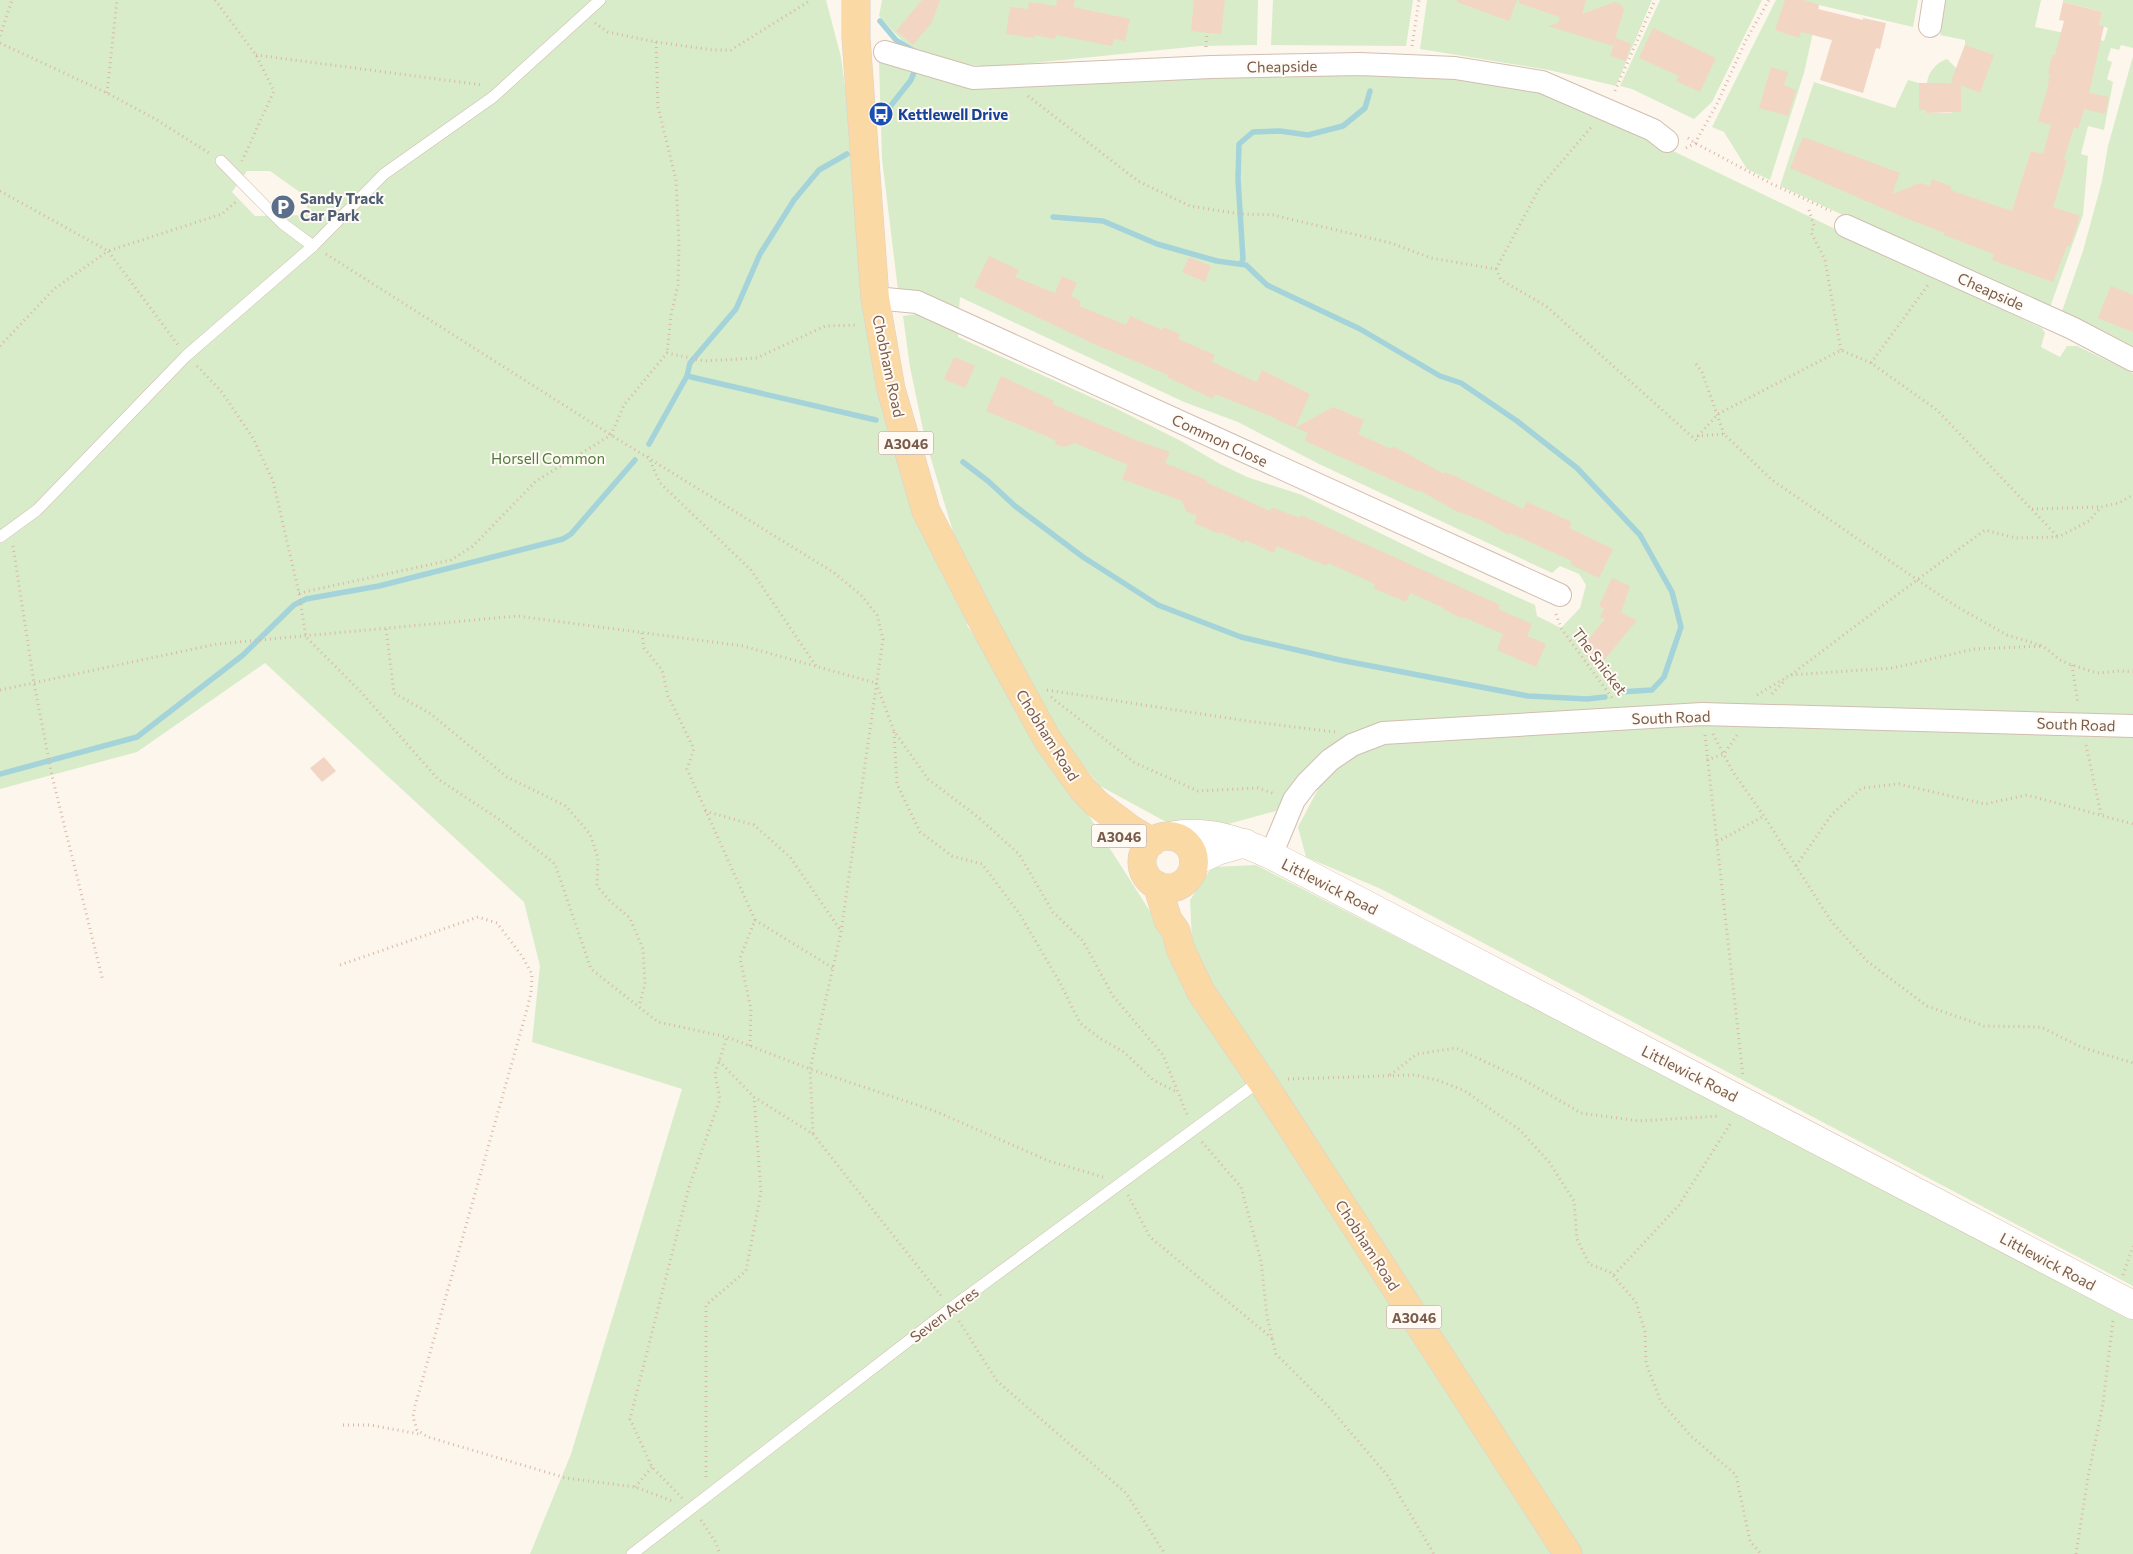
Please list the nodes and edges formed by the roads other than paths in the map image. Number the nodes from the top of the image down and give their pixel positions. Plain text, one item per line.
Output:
1 (600, 0) edge
2 (836, 0) edge
3 (856, 0) edge
4 (1934, 0) edge
5 (1930, 26) dead end
6 (856, 38) junction
7 (885, 52) dead end
8 (1679, 143) road end
9 (221, 161) road end
10 (1840, 219) road end
11 (313, 246) junction
12 (878, 311) junction
13 (2133, 360) edge
14 (0, 537) edge
15 (1560, 595) road end
16 (2133, 726) edge
17 (1096, 803) junction
18 (1161, 839) junction
19 (1245, 843) junction
20 (1272, 856) junction
21 (1190, 872) junction
22 (1150, 877) junction
23 (1176, 931) junction
24 (1260, 1080) junction
25 (2125, 1301) edge
26 (632, 1554) edge
27 (1568, 1554) edge

1 - 11 lane
2 - 6 main road
3 - 6 main road, Chobham Road / A3046
4 - 5 street
6 - 12 main road, Chobham Road / A3046
7 - 8 street, Cheapside
9 - 11 lane
10 - 13 street, Cheapside
11 - 14 lane
12 - 15 street, Common Close
12 - 17 main road, Chobham Road / A3046
16 - 20 street, South Road
17 - 18 main road, Chobham Road / A3046
17 - 22 main road, Chobham Road / A3046
18 - 19 street, Littlewick Road
18 - 21 main road
18 - 22 main road
19 - 20 street, Littlewick Road
19 - 21 street
20 - 25 street, Littlewick Road
21 - 22 main road
21 - 23 main road, Chobham Road / A3046
22 - 23 main road, Chobham Road / A3046
23 - 24 main road, Chobham Road / A3046
24 - 26 lane, Seven Acres
24 - 27 main road, Chobham Road / A3046

